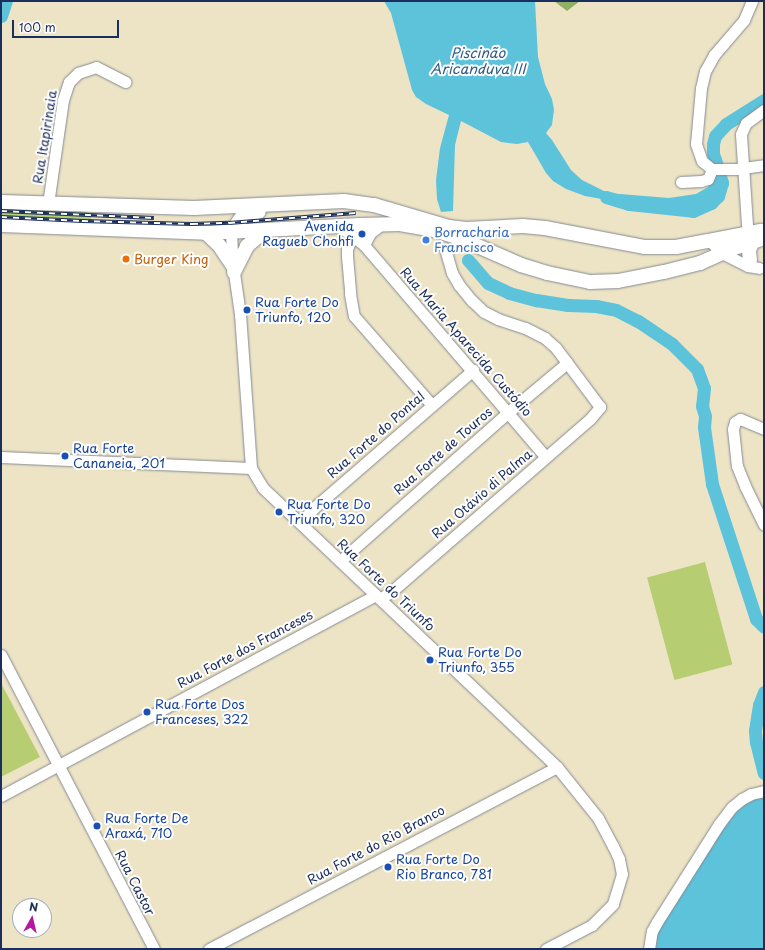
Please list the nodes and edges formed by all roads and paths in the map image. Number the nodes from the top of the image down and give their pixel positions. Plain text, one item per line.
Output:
1 (752, 1) edge
2 (125, 82) dead end
3 (764, 110) edge
4 (764, 165) edge
5 (743, 168) junction
6 (719, 170) junction
7 (681, 182) dead end
8 (334, 201) junction
9 (1, 202) edge
10 (351, 202) junction
11 (48, 204) junction
12 (382, 224) junction
13 (747, 224) dead end
14 (1, 225) edge
15 (348, 229) junction
16 (764, 230) edge
17 (264, 231) junction
18 (231, 233) junction
19 (206, 234) junction
20 (758, 240) edge
21 (364, 245) junction
22 (722, 246) junction
23 (445, 249) dead end
24 (758, 266) edge
25 (234, 269) junction
26 (567, 363) junction
27 (473, 370) junction
28 (432, 405) junction
29 (509, 412) junction
30 (764, 429) edge
31 (1, 457) edge
32 (546, 457) junction
33 (251, 468) junction
34 (300, 523) junction
35 (764, 525) edge
36 (340, 561) junction
37 (378, 597) junction
38 (1, 655) edge
39 (59, 765) junction
40 (557, 767) junction
41 (762, 791) edge
42 (1, 796) edge
43 (154, 949) edge
44 (209, 949) edge
45 (546, 949) edge
46 (649, 949) edge

1 - 6 street
2 - 11 street, Rua Itapirinaia
3 - 5 street
4 - 5 street
5 - 6 street
5 - 13 street
6 - 7 street
8 - 10 main road
8 - 11 main road
8 - 18 main road
9 - 11 main road
10 - 15 main road
10 - 22 main road
12 - 15 main road
12 - 21 street
12 - 22 main road
14 - 19 main road
15 - 17 main road
15 - 21 street, Rua Maria Aparecida Custódio
15 - 28 street
16 - 22 main road
17 - 18 main road
17 - 25 main road
18 - 19 main road
18 - 25 street, Rua Forte do Triunfo
19 - 25 main road
20 - 22 main road
20 - 24 main road
21 - 27 street, Rua Maria Aparecida Custódio
22 - 24 street
23 - 26 street
25 - 33 street, Rua Forte do Triunfo
26 - 29 street, Rua Forte de Touros
26 - 32 street, Rua Otávio di Palma
27 - 28 street, Rua Forte do Pontal
27 - 29 street, Rua Maria Aparecida Custódio
28 - 34 street, Rua Forte do Pontal
29 - 32 street, Rua Maria Aparecida Custódio
29 - 36 street, Rua Forte de Touros
30 - 35 street
31 - 33 street
32 - 37 street, Rua Otávio di Palma
33 - 34 street, Rua Forte do Triunfo
34 - 36 street, Rua Forte do Triunfo
36 - 37 street, Rua Forte do Triunfo
37 - 39 street, Rua Forte dos Franceses
37 - 40 street, Rua Forte do Triunfo
38 - 39 street, Rua Castor
39 - 42 street, Rua Forte dos Franceses
39 - 43 street, Rua Castor
40 - 44 street, Rua Forte do Rio Branco
40 - 45 street, Rua Forte do Triunfo
41 - 46 street

